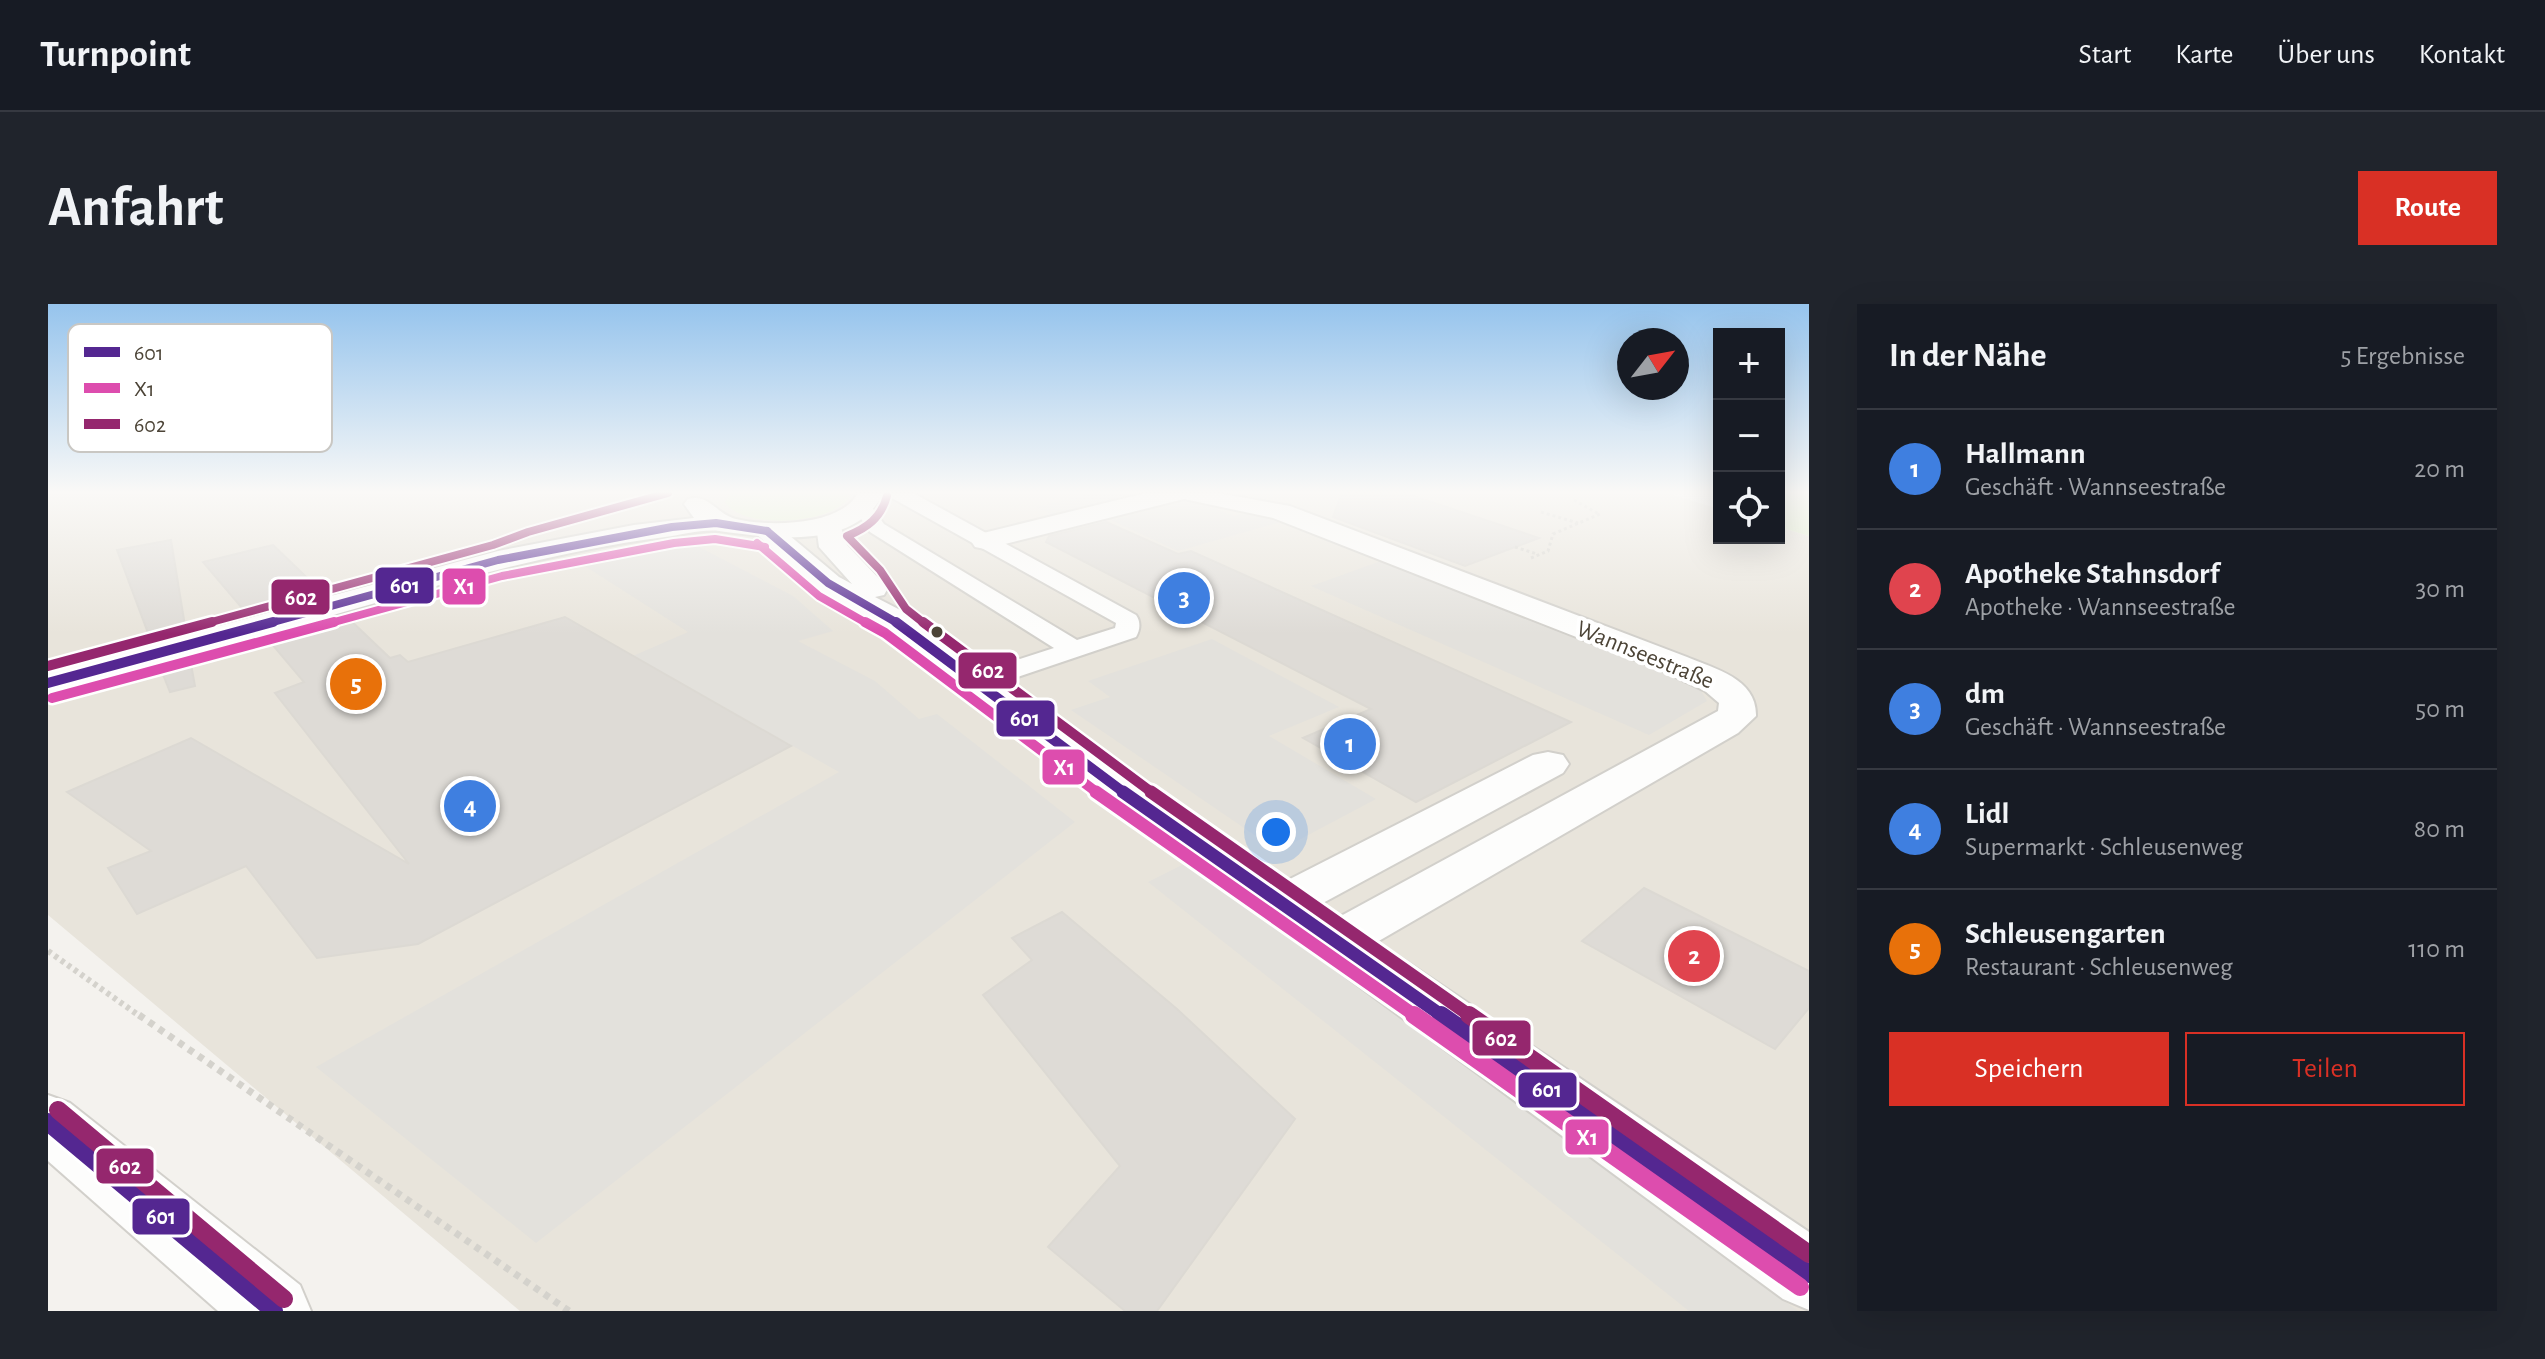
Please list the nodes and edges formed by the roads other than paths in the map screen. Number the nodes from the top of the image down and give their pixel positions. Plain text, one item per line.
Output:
1 (556, 540) edge
2 (599, 540) edge
3 (778, 540) edge
4 (832, 540) edge
5 (914, 540) edge
6 (989, 540) edge
7 (1354, 540) edge
8 (985, 541) joint
9 (498, 560) junction
10 (894, 620) junction
11 (1075, 650) junction
12 (976, 682) junction
13 (48, 683) edge
14 (1548, 764) dead end
15 (1282, 904) junction
16 (1335, 942) junction
17 (48, 1122) edge
18 (1809, 1274) edge
19 (274, 1311) edge

1 - 9 street
2 - 9 street
3 - 10 street
4 - 10 street
5 - 11 lane
6 - 8 street
7 - 16 street, Wannseestraße
8 - 11 lane
9 - 13 street
10 - 12 street
11 - 12 lane
12 - 15 street
14 - 15 street
15 - 16 street
16 - 18 street
17 - 19 street

